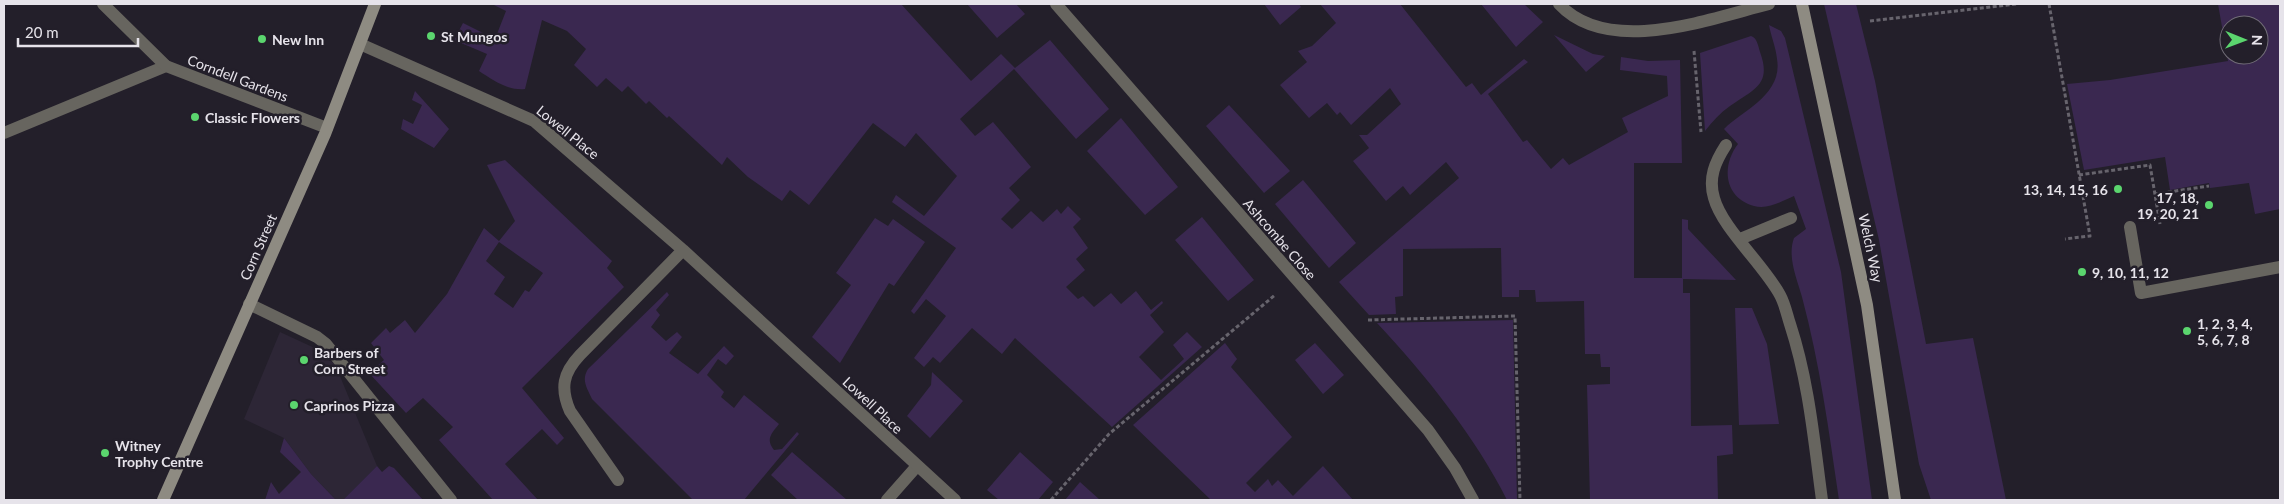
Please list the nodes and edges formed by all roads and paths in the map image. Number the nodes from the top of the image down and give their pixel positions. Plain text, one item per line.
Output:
1 (103, 4) edge
2 (375, 4) edge
3 (1056, 4) edge
4 (1559, 4) edge
5 (1769, 4) edge
6 (1802, 4) edge
7 (2017, 4) edge
8 (2049, 4) edge
9 (1870, 21) dead end
10 (360, 44) junction
11 (1694, 48) dead end
12 (166, 66) junction
13 (327, 128) junction
14 (4, 133) edge
15 (1701, 135) dead end
16 (1726, 145) dead end
17 (2079, 175) junction
18 (2209, 186) dead end
19 (2155, 194) junction
20 (1791, 218) dead end
21 (2160, 226) dead end
22 (2130, 227) dead end
23 (1740, 239) junction
24 (2065, 239) dead end
25 (683, 250) junction
26 (2280, 267) edge
27 (1279, 292) dead end
28 (249, 304) junction
29 (1365, 320) dead end
30 (917, 466) junction
31 (618, 480) dead end
32 (163, 500) edge
33 (451, 500) edge
34 (887, 500) edge
35 (955, 500) edge
36 (1051, 500) edge
37 (1473, 500) edge
38 (1520, 500) edge
39 (1822, 500) edge
40 (1895, 500) edge

1 - 12 street, Corndell Gardens
2 - 10 street, Corn Street
3 - 37 street, Ashcombe Close
4 - 5 street
6 - 40 street, Welch Way
7 - 9 path
8 - 17 path
10 - 13 street, Corn Street
10 - 25 street, Lowell Place
11 - 15 path
12 - 13 street, Corndell Gardens
12 - 14 street
13 - 28 street, Corn Street
16 - 23 street
17 - 19 path
17 - 24 path
18 - 19 path
19 - 21 path
20 - 23 street
22 - 26 street
23 - 39 street
25 - 30 street, Lowell Place
25 - 31 street
27 - 36 path
28 - 32 street, Corn Street
28 - 33 street
29 - 38 path
30 - 34 street
30 - 35 street, Lowell Place

